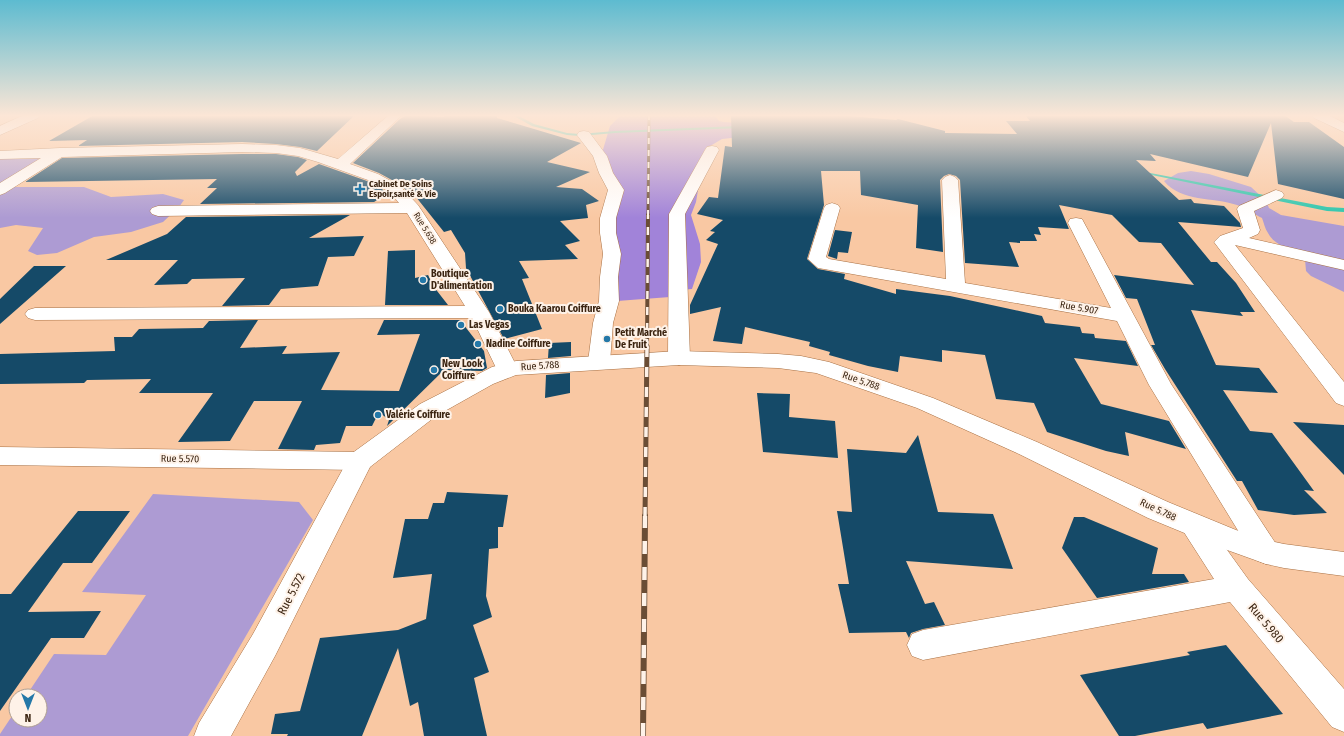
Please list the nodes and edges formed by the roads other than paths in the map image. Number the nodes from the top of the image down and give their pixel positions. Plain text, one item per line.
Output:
1 (181, 149) edge
2 (279, 149) edge
3 (357, 149) edge
4 (595, 149) edge
5 (712, 150) dead end
6 (61, 152) junction
7 (0, 155) edge
8 (341, 164) junction
9 (950, 180) dead end
10 (0, 190) edge
11 (1276, 195) dead end
12 (412, 208) junction
13 (832, 208) dead end
14 (158, 211) dead end
15 (1076, 223) dead end
16 (1226, 240) junction
17 (1344, 265) edge
18 (956, 286) junction
19 (478, 312) junction
20 (35, 314) dead end
21 (1125, 316) junction
22 (679, 358) junction
23 (599, 362) junction
24 (507, 369) junction
25 (1344, 398) edge
26 (0, 456) edge
27 (365, 457) junction
28 (1194, 526) junction
29 (1266, 552) junction
30 (1344, 564) edge
31 (1237, 588) junction
32 (923, 645) dead end
33 (1344, 715) edge
34 (212, 736) edge

1 - 6 street, Rue 5.638
2 - 8 street, Rue 5.638
3 - 8 street
4 - 23 street
5 - 22 street
6 - 7 street, Rue 5.638
6 - 10 street
8 - 12 street, Rue 5.638
9 - 18 street
11 - 16 street
12 - 14 street
12 - 19 street, Rue 5.638
13 - 18 street, Rue 5.907
15 - 21 street
16 - 17 street
16 - 25 street
18 - 21 street, Rue 5.907
19 - 20 street
19 - 24 street, Rue 5.638
21 - 29 street
22 - 23 street, Rue 5.788
22 - 28 street, Rue 5.788
23 - 24 street, Rue 5.788
24 - 27 street, Rue 5.788
26 - 27 street, Rue 5.570
27 - 34 street, Rue 5.572
28 - 29 street, Rue 5.788
28 - 31 street, Rue 5.980
29 - 30 street, Rue 5.788
31 - 32 street
31 - 33 street, Rue 5.980

